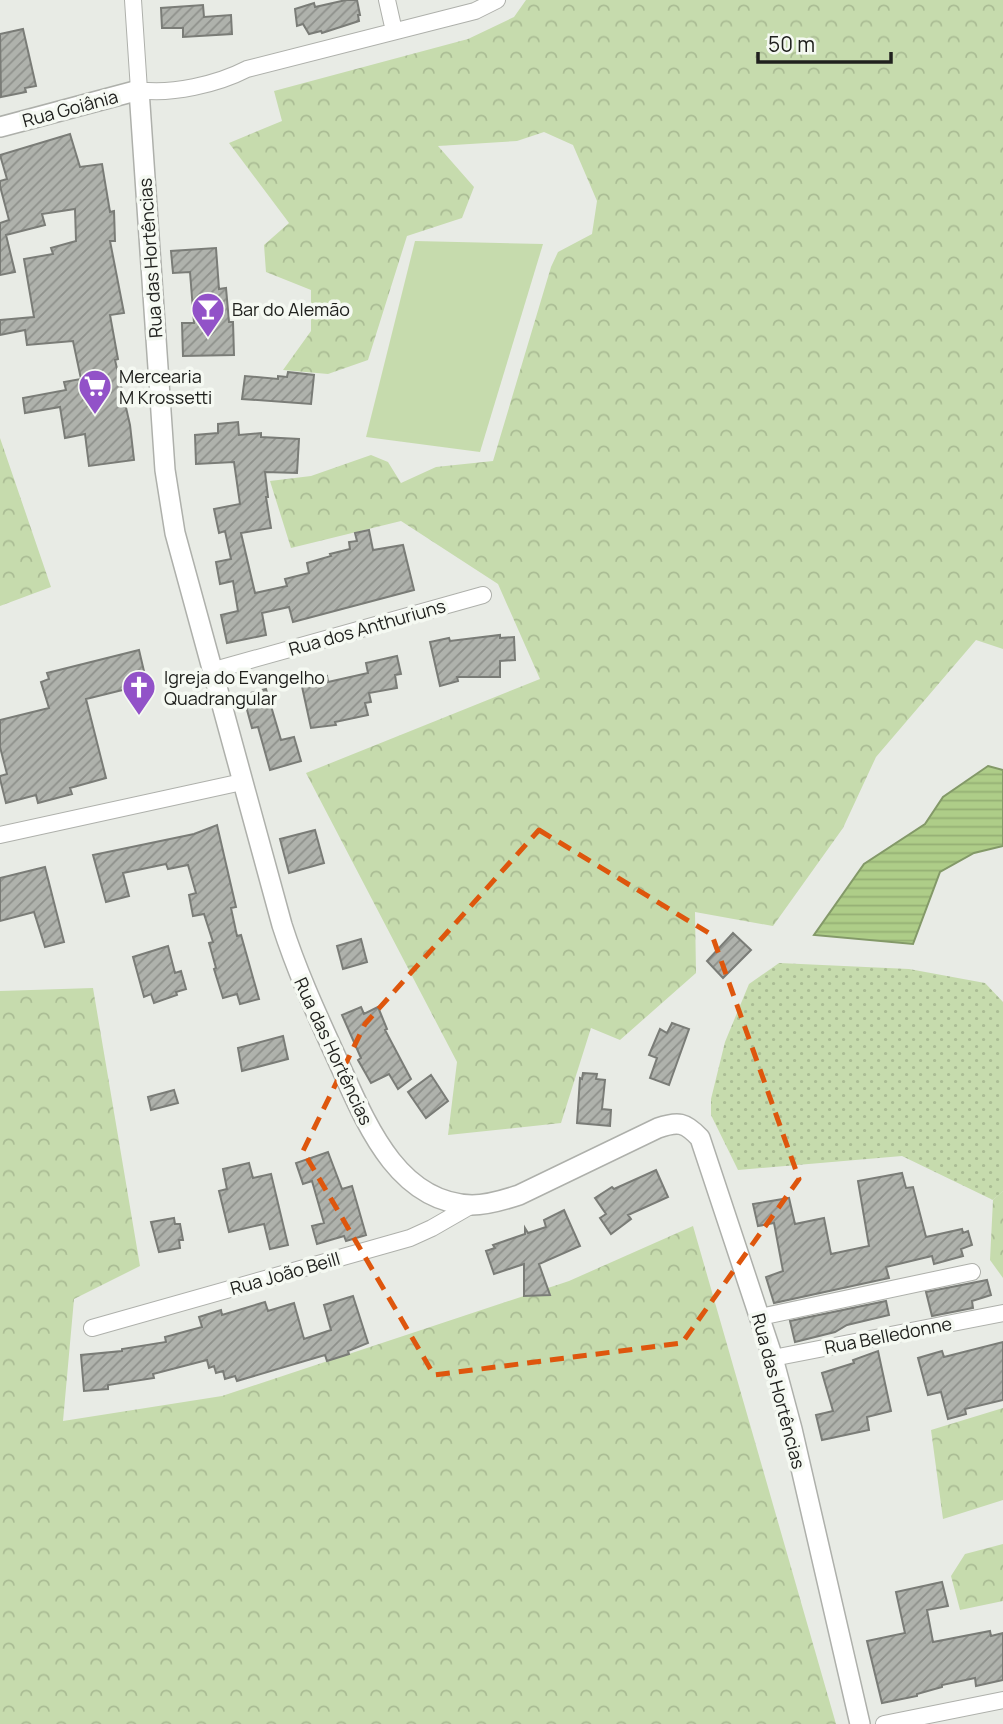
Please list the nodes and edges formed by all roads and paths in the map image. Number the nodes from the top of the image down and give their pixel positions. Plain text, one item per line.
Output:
1 (133, 0) edge
2 (387, 0) edge
3 (497, 0) edge
4 (394, 32) junction
5 (139, 90) junction
6 (0, 127) edge
7 (483, 594) dead end
8 (211, 671) junction
9 (242, 782) junction
10 (0, 835) edge
11 (472, 1205) junction
12 (972, 1272) dead end
13 (1003, 1313) edge
14 (760, 1317) junction
15 (92, 1328) dead end
16 (773, 1358) junction
17 (1003, 1700) edge
18 (860, 1724) edge
19 (884, 1724) edge

1 - 5 street, Rua das Hortências
2 - 4 street
3 - 4 street, Rua Goiânia
4 - 5 street, Rua Goiânia
5 - 6 street, Rua Goiânia
5 - 8 street, Rua das Hortências
7 - 8 street, Rua dos Anthuriuns
8 - 9 street, Rua das Hortências
9 - 10 street
9 - 11 street, Rua das Hortências
11 - 14 street, Rua das Hortências
11 - 15 street, Rua João Beill
12 - 14 street
13 - 16 street, Rua Belledonne
14 - 16 street, Rua das Hortências
16 - 18 street, Rua das Hortências
17 - 19 street

